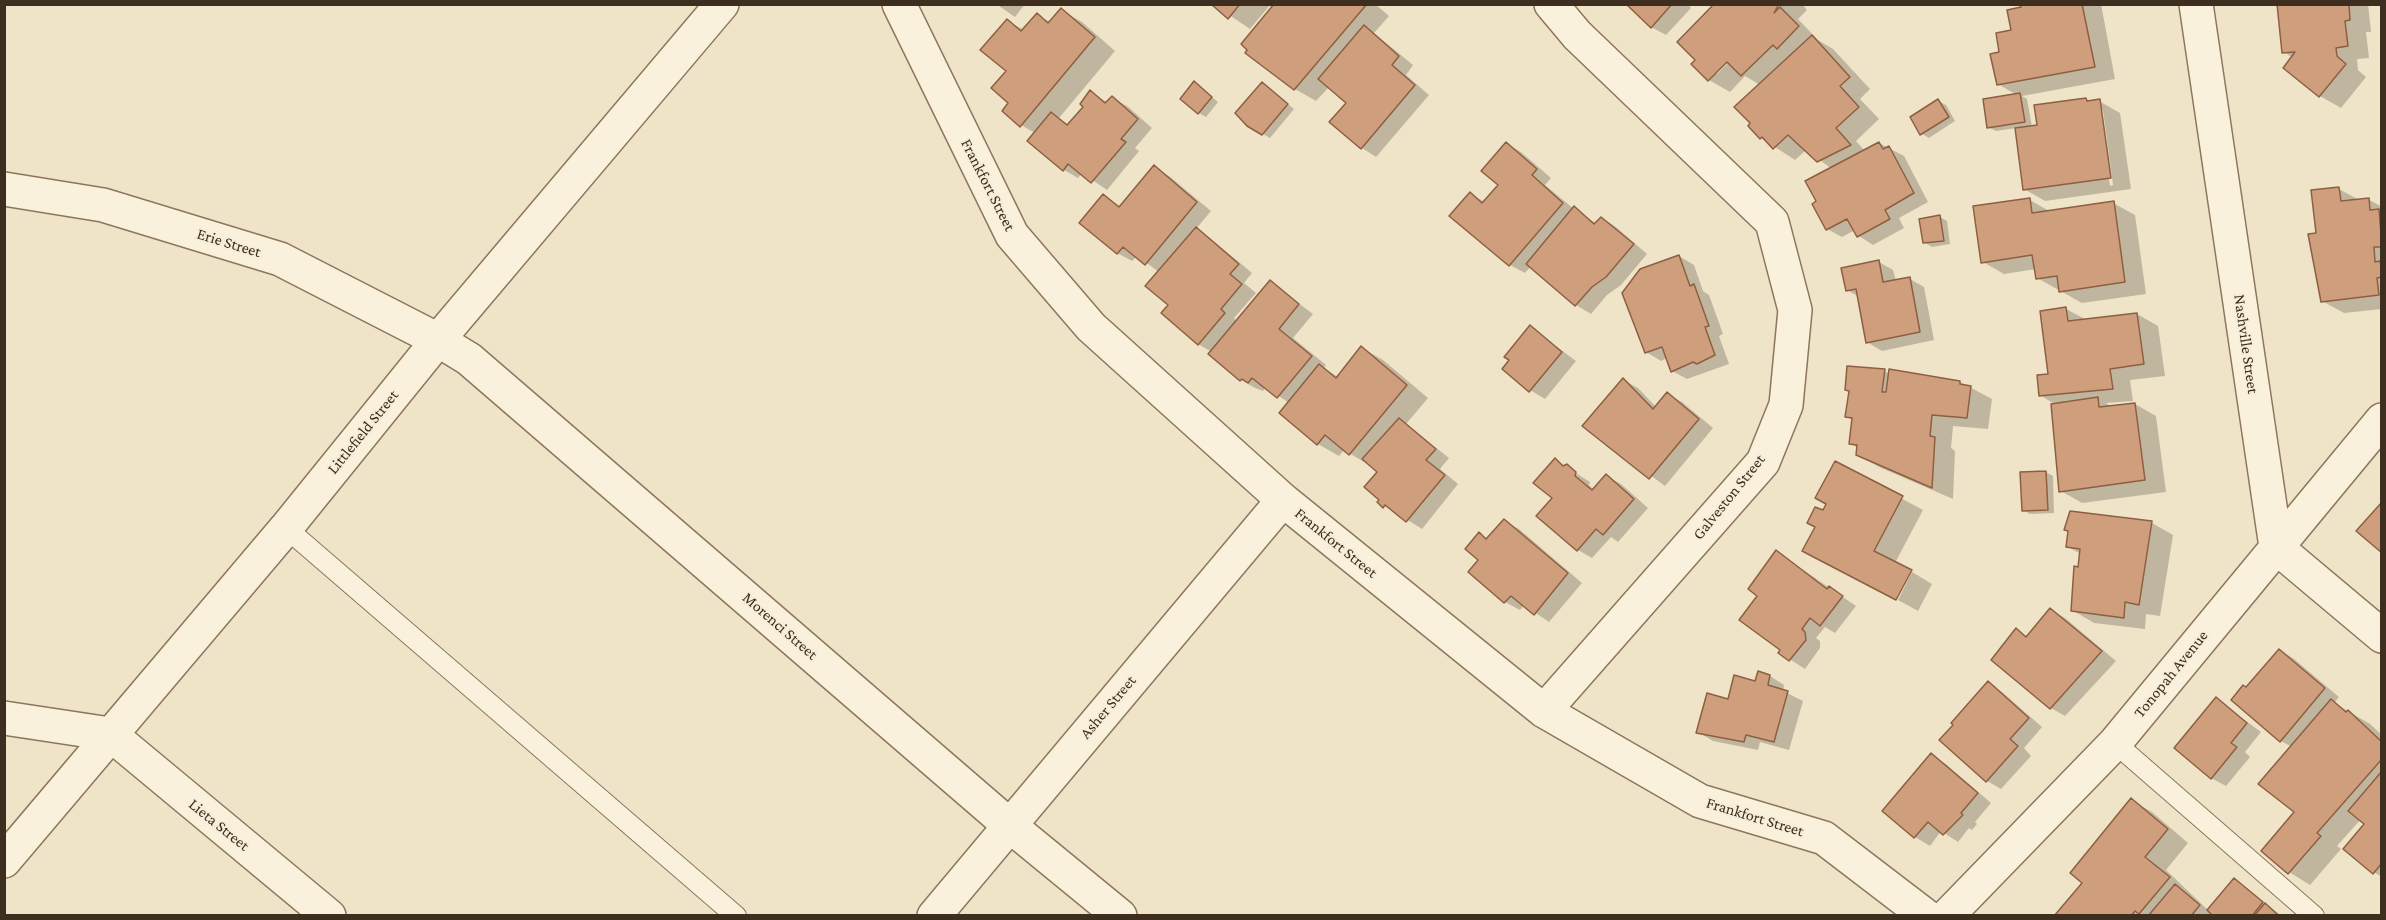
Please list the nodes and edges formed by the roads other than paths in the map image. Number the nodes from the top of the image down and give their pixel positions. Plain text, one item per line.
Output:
1 (722, 4) edge
2 (898, 4) edge
3 (1551, 4) edge
4 (2196, 4) edge
5 (4, 189) edge
6 (438, 340) junction
7 (2382, 420) edge
8 (1283, 500) junction
9 (286, 528) junction
10 (2276, 547) junction
11 (2382, 636) edge
12 (1544, 711) junction
13 (4, 718) edge
14 (110, 734) junction
15 (2115, 743) junction
16 (1009, 825) junction
17 (4, 861) edge
18 (329, 915) edge
19 (736, 915) edge
20 (934, 915) edge
21 (1120, 915) edge
22 (1926, 915) edge
23 (1947, 915) edge
24 (2314, 915) edge

1 - 6 street, Littlefield Street
2 - 8 street, Frankfort Street
3 - 12 street, Galveston Street
4 - 10 street, Nashville Street
5 - 6 street, Erie Street
6 - 9 street, Littlefield Street
6 - 16 street, Morenci Street
7 - 10 street, Tonopah Avenue
8 - 12 street, Frankfort Street
8 - 16 street, Asher Street
9 - 14 street, Littlefield Street
9 - 19 lane
10 - 11 street
10 - 15 street, Tonopah Avenue
12 - 22 street, Frankfort Street
13 - 14 street
14 - 17 street, Littlefield Street
14 - 18 street, Lieta Street
15 - 23 street, Tonopah Avenue
15 - 24 lane
16 - 20 street, Asher Street
16 - 21 street, Morenci Street

